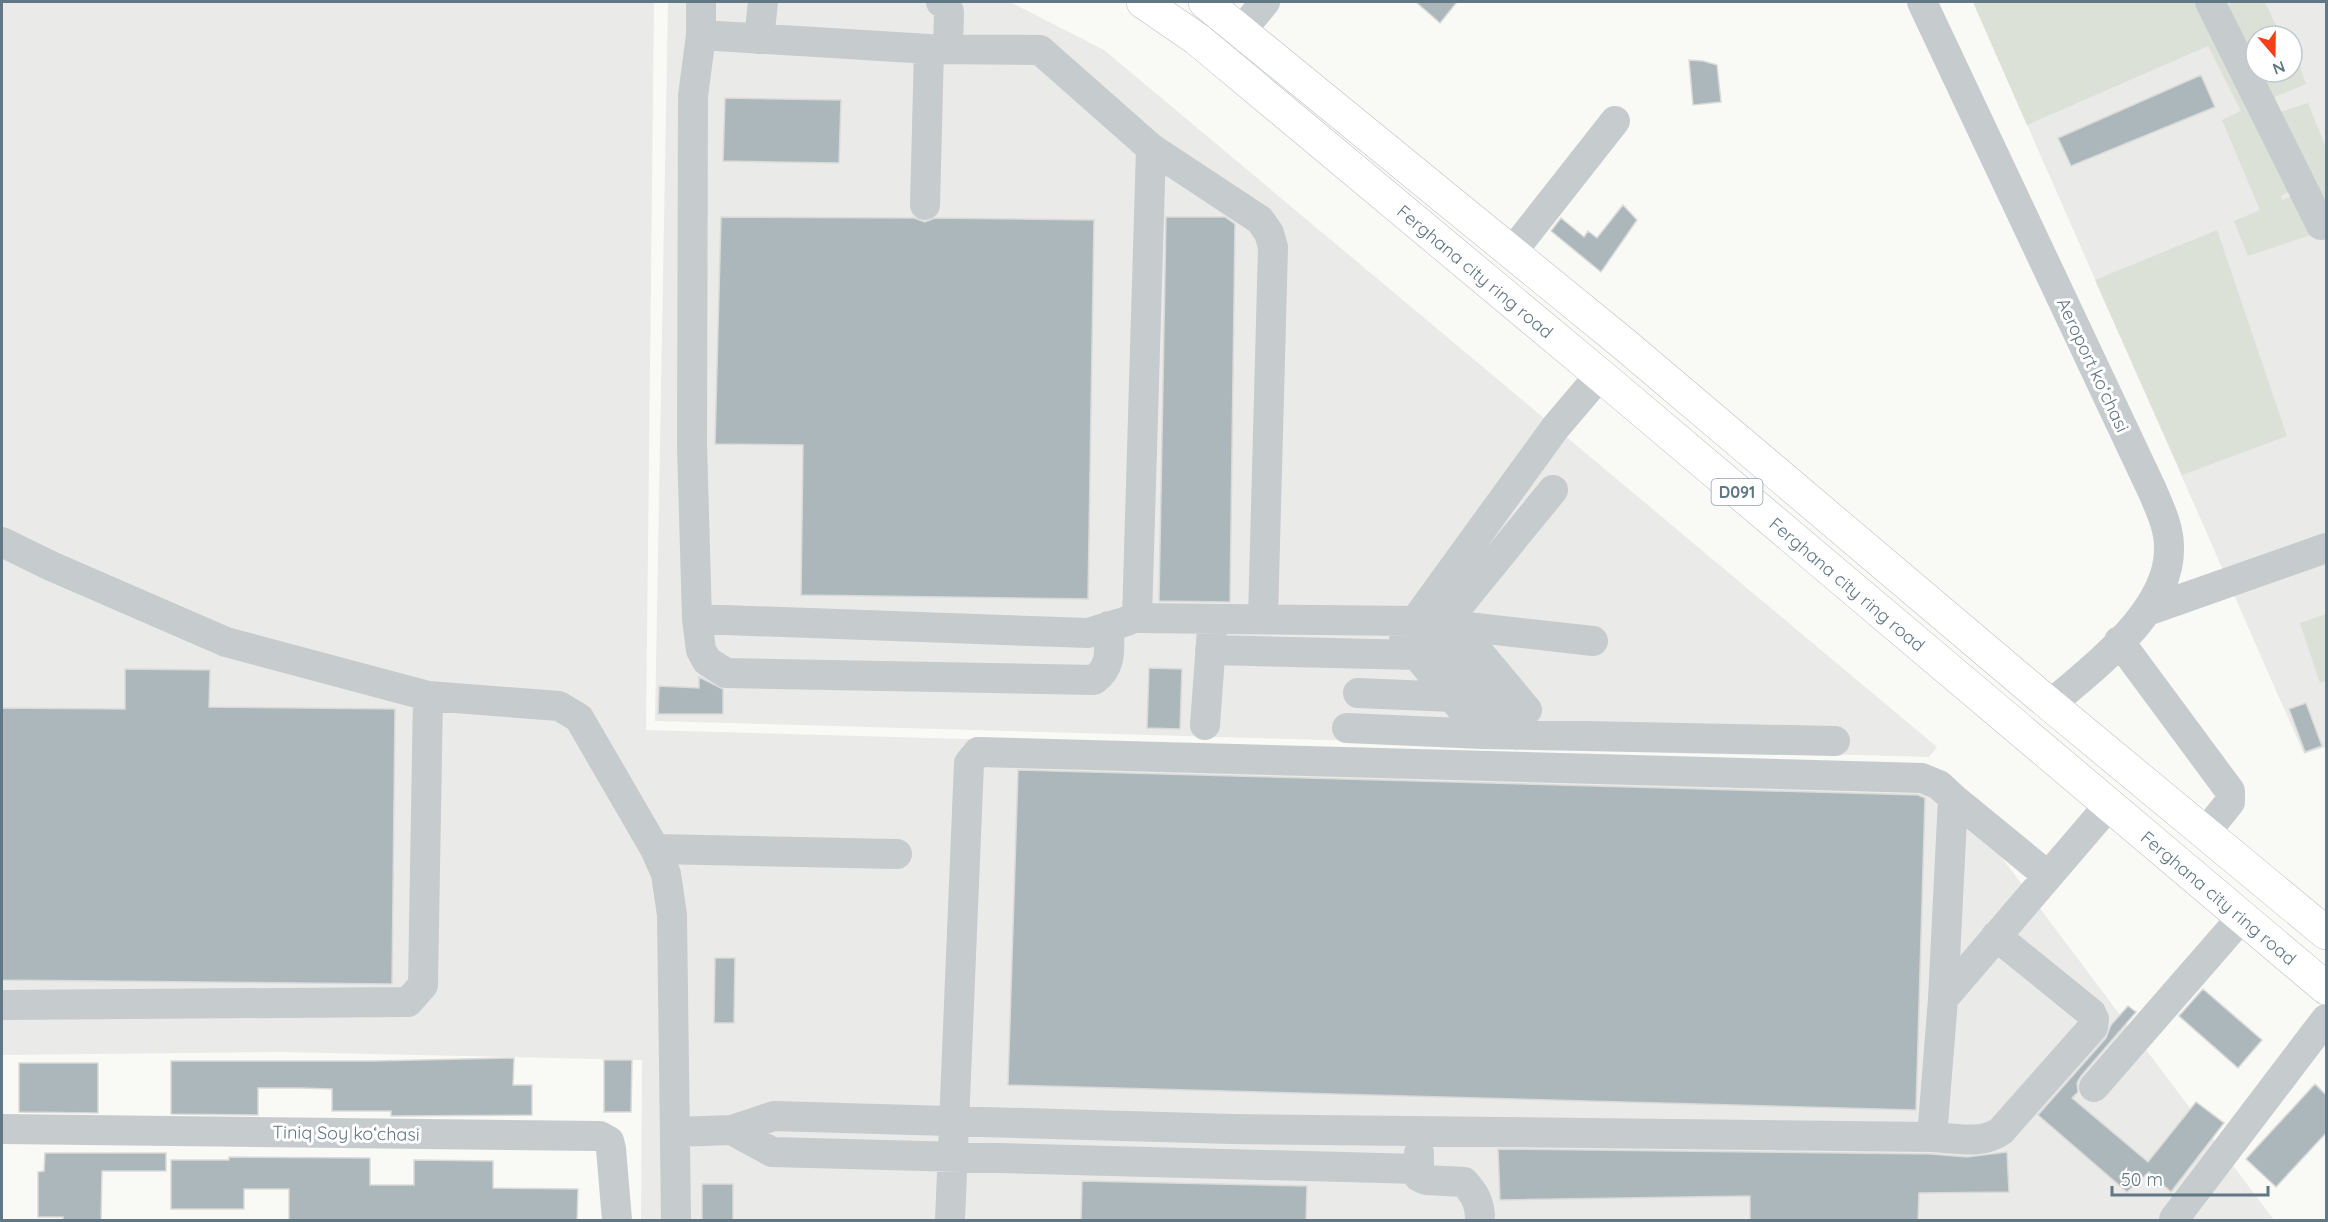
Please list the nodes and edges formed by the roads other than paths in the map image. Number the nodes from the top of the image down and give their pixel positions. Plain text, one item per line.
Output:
1 (701, 2) edge
2 (763, 2) edge
3 (940, 2) edge
4 (1143, 2) edge
5 (1205, 2) edge
6 (1265, 2) edge
7 (1922, 2) edge
8 (2210, 2) edge
9 (1242, 30) junction
10 (701, 35) junction
11 (759, 39) junction
12 (939, 50) junction
13 (1615, 121) dead end
14 (1151, 148) junction
15 (925, 205) dead end
16 (2321, 225) dead end
17 (1512, 252) junction
18 (1600, 375) junction
19 (1553, 490) dead end
20 (2, 542) edge
21 (2326, 548) edge
22 (2147, 611) junction
23 (1137, 618) junction
24 (698, 619) junction
25 (1213, 619) junction
26 (1263, 619) junction
27 (1425, 623) junction
28 (1109, 626) junction
29 (1593, 641) dead end
30 (2119, 641) junction
31 (1210, 650) junction
32 (1416, 655) junction
33 (1358, 693) dead end
34 (428, 696) junction
35 (1453, 697) junction
36 (2050, 705) junction
37 (1522, 722) junction
38 (1205, 725) dead end
39 (1347, 728) dead end
40 (1483, 734) junction
41 (1835, 741) dead end
42 (1953, 798) junction
43 (2109, 805) junction
44 (2205, 833) junction
45 (656, 849) junction
46 (897, 854) dead end
47 (2048, 876) junction
48 (2242, 917) junction
49 (2326, 933) edge
50 (1996, 936) junction
51 (2326, 988) edge
52 (1943, 999) junction
53 (2, 1005) edge
54 (2326, 1019) edge
55 (2094, 1087) dead end
56 (954, 1122) junction
57 (2, 1129) edge
58 (1232, 1129) junction
59 (732, 1130) junction
60 (1419, 1131) junction
61 (676, 1132) junction
62 (1932, 1137) junction
63 (952, 1157) junction
64 (1232, 1165) junction
65 (1418, 1169) junction
66 (2174, 1218) dead end
67 (617, 1221) edge
68 (676, 1221) edge
69 (950, 1221) edge
70 (1480, 1221) edge

1 - 10 street
2 - 11 street
3 - 12 street
4 - 18 highway, Ferghana city ring road / D091
5 - 9 highway, Ferghana city ring road / D091
6 - 9 street
7 - 22 street, Aeroport koʻchasi
8 - 16 street
9 - 17 highway, Ferghana city ring road / D091
10 - 11 street
10 - 24 street
11 - 12 street
12 - 14 street
12 - 15 street
13 - 17 street
14 - 23 street
14 - 26 street
17 - 36 highway, Ferghana city ring road / D091
18 - 27 street
18 - 43 highway, Ferghana city ring road / D091
19 - 27 street
20 - 34 street
21 - 22 street
22 - 30 street, Aeroport koʻchasi
23 - 25 street
23 - 28 street
24 - 28 street
24 - 28 street
25 - 26 street
25 - 31 street
26 - 27 street
27 - 29 street
27 - 32 street
27 - 37 street
30 - 36 street, Aeroport koʻchasi
30 - 44 street
31 - 32 street
31 - 38 street
32 - 35 street
33 - 35 street
34 - 45 street
34 - 53 street
35 - 40 street
36 - 44 highway, Ferghana city ring road / D091
37 - 40 street
37 - 41 street
39 - 40 street
42 - 47 street
42 - 52 street
42 - 56 street
43 - 47 street
43 - 48 highway, Ferghana city ring road / D091
44 - 49 highway, Ferghana city ring road / D091
45 - 46 street
45 - 61 street
47 - 50 street
48 - 51 highway, Ferghana city ring road / D091
48 - 55 street
50 - 52 street
50 - 62 street
52 - 62 street
54 - 66 street
56 - 58 street
56 - 59 street
56 - 63 street
57 - 67 street, Tiniq Soy koʻchasi
58 - 60 street
58 - 64 street
59 - 61 street
59 - 63 street
60 - 62 street
60 - 65 street
61 - 68 street
63 - 64 street
63 - 69 street
64 - 65 street
65 - 70 street

